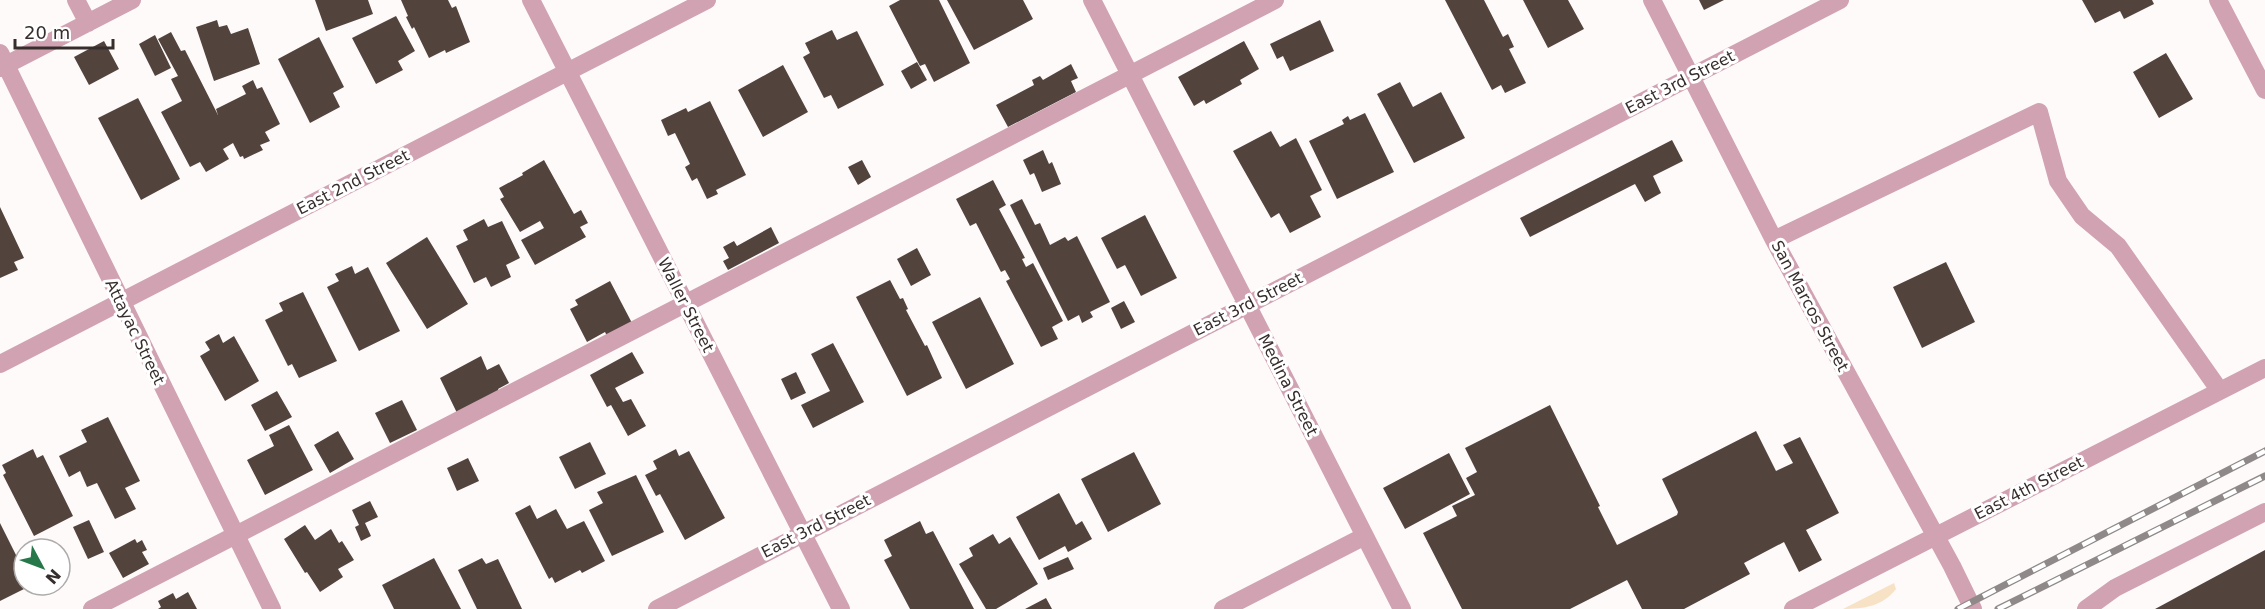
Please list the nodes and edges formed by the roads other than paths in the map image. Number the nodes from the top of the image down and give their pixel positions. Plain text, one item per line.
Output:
1 (76, 0) edge
2 (132, 0) edge
3 (531, 0) edge
4 (707, 0) edge
5 (1092, 0) edge
6 (1275, 0) edge
7 (1652, 0) edge
8 (1840, 0) edge
9 (2218, 0) edge
10 (88, 23) junction
11 (2, 62) edge
12 (567, 72) junction
13 (1130, 75) junction
14 (1691, 77) junction
15 (2265, 90) edge
16 (1774, 240) junction
17 (121, 302) junction
18 (685, 304) junction
19 (1247, 304) junction
20 (0, 364) edge
21 (2265, 368) edge
22 (2220, 391) junction
23 (2265, 512) edge
24 (803, 533) junction
25 (235, 535) junction
26 (1365, 536) junction
27 (1935, 536) junction
28 (92, 609) edge
29 (273, 609) edge
30 (657, 609) edge
31 (841, 609) edge
32 (1223, 609) edge
33 (1402, 609) edge
34 (1793, 609) edge
35 (1973, 609) edge
36 (2086, 609) edge

1 - 10 street
2 - 10 street
3 - 12 street, Waller Street
4 - 12 street, East 2nd Street
5 - 13 street, Medina Street
6 - 13 street
7 - 14 street, San Marcos Street
8 - 14 street, East 3rd Street
9 - 15 street
10 - 11 street
11 - 17 street, Attayac Street
12 - 17 street, East 2nd Street
12 - 18 street, Waller Street
13 - 18 street
13 - 19 street, Medina Street
14 - 16 street, San Marcos Street
14 - 19 street, East 3rd Street
16 - 22 street
16 - 27 street, San Marcos Street
17 - 20 street, East 2nd Street
17 - 25 street, Attayac Street
18 - 24 street, Waller Street
18 - 25 street
19 - 24 street, East 3rd Street
19 - 26 street, Medina Street
21 - 22 street, East 4th Street
22 - 27 street, East 4th Street
23 - 36 street
24 - 30 street, East 3rd Street
24 - 31 street, Waller Street
25 - 28 street
25 - 29 street, Attayac Street
26 - 32 street
26 - 33 street, Medina Street
27 - 34 street, East 4th Street
27 - 35 street, San Marcos Street

